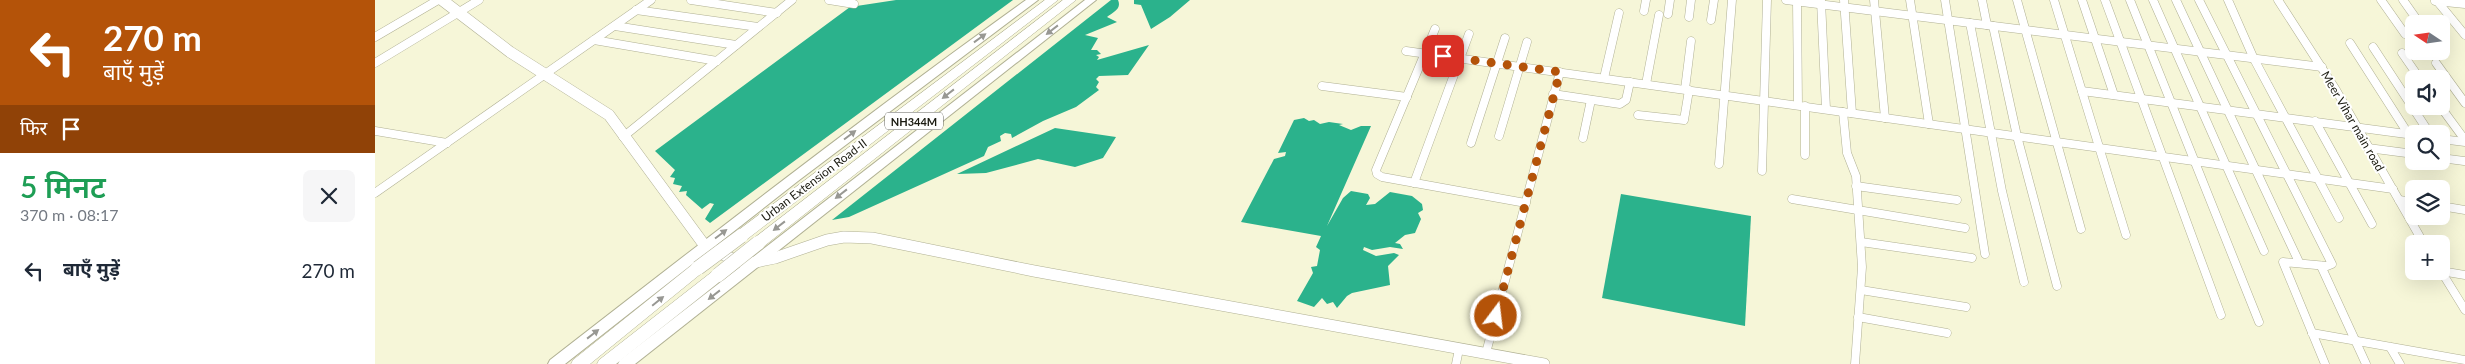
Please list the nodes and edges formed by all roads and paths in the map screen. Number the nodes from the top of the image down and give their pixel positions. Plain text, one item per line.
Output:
1 (437, 0) edge
2 (442, 0) edge
3 (479, 0) edge
4 (651, 0) edge
5 (691, 0) edge
6 (792, 0) edge
7 (829, 0) edge
8 (1033, 0) edge
9 (1052, 0) edge
10 (1070, 0) edge
11 (1091, 0) edge
12 (1646, 0) edge
13 (1670, 0) edge
14 (1691, 0) edge
15 (1713, 0) edge
16 (1732, 0) edge
17 (1767, 0) edge
18 (1785, 0) edge
19 (1874, 0) edge
20 (1910, 0) edge
21 (1945, 0) edge
22 (1982, 0) edge
23 (2017, 0) edge
24 (2053, 0) edge
25 (2082, 0) edge
26 (2105, 0) edge
27 (2130, 0) edge
28 (2153, 0) edge
29 (2176, 0) edge
30 (2199, 0) edge
31 (2228, 0) edge
32 (2278, 0) edge
33 (2381, 0) edge
34 (2403, 0) edge
35 (2434, 0) edge
36 (1797, 1) edge
37 (1821, 2) edge
38 (853, 4) dead end
39 (1845, 4) edge
40 (2464, 4) edge
41 (636, 10) junction
42 (1644, 10) dead end
43 (1875, 11) junction
44 (459, 13) junction
45 (777, 13) junction
46 (1619, 13) dead end
47 (1668, 14) dead end
48 (1659, 15) dead end
49 (2414, 15) edge
50 (1911, 16) junction
51 (1689, 17) dead end
52 (1711, 20) dead end
53 (1947, 20) junction
54 (1970, 23) junction
55 (615, 26) junction
56 (1990, 26) junction
57 (758, 28) junction
58 (1435, 28) dead end
59 (2024, 30) junction
60 (1469, 34) dead end
61 (2405, 34) dead end
62 (2064, 35) junction
63 (2465, 35) edge
64 (375, 37) edge
65 (1505, 38) dead end
66 (2096, 39) junction
67 (594, 40) junction
68 (1691, 41) dead end
69 (1527, 42) dead end
70 (2121, 42) junction
71 (2350, 43) dead end
72 (736, 45) junction
73 (2148, 45) junction
74 (2373, 48) dead end
75 (2175, 49) junction
76 (1406, 51) dead end
77 (2200, 52) junction
78 (2402, 53) dead end
79 (1426, 54) junction
80 (2229, 55) junction
81 (2254, 58) junction
82 (1461, 59) junction
83 (717, 62) junction
84 (375, 63) edge
85 (1497, 63) junction
86 (2435, 64) dead end
87 (1519, 66) junction
88 (2321, 67) junction
89 (2414, 70) edge
90 (1560, 72) junction
91 (546, 75) junction
92 (1604, 78) junction
93 (1630, 82) junction
94 (1646, 84) junction
95 (1322, 86) dead end
96 (1687, 90) junction
97 (2082, 91) junction
98 (1553, 94) junction
99 (1725, 95) junction
100 (2115, 95) junction
101 (1407, 97) junction
102 (2140, 98) junction
103 (1591, 100) junction
104 (1764, 101) junction
105 (2170, 102) junction
106 (2465, 104) edge
107 (1801, 106) junction
108 (2198, 106) junction
109 (1826, 109) junction
110 (2228, 110) junction
111 (1843, 112) junction
112 (1852, 113) junction
113 (2255, 114) junction
114 (1638, 115) dead end
115 (2446, 115) edge
116 (2285, 117) junction
117 (1885, 118) junction
118 (2315, 121) junction
119 (1929, 124) junction
120 (2425, 125) edge
121 (2405, 126) edge
122 (2356, 127) junction
123 (1964, 129) junction
124 (375, 131) edge
125 (1991, 132) junction
126 (2405, 134) edge
127 (1499, 136) dead end
128 (2017, 136) junction
129 (623, 137) junction
130 (1583, 138) dead end
131 (2450, 140) edge
132 (2465, 141) edge
133 (2056, 142) junction
134 (447, 143) junction
135 (1471, 143) dead end
136 (2099, 148) junction
137 (2368, 148) junction
138 (2405, 153) edge
139 (1805, 155) dead end
140 (2161, 156) junction
141 (2450, 159) edge
142 (2193, 161) junction
143 (2464, 161) edge
144 (1719, 164) dead end
145 (2226, 166) junction
146 (2256, 170) junction
147 (1762, 171) dead end
148 (2287, 174) junction
149 (2317, 178) junction
150 (1415, 183) junction
151 (2349, 183) junction
152 (1856, 186) junction
153 (2393, 189) junction
154 (375, 193) edge
155 (1792, 199) dead end
156 (1957, 200) dead end
157 (2399, 200) junction
158 (2405, 201) edge
159 (1527, 202) junction
160 (2450, 208) edge
161 (2465, 210) edge
162 (1858, 211) junction
163 (2339, 218) dead end
164 (2372, 224) dead end
165 (1965, 228) dead end
166 (2081, 229) dead end
167 (2126, 235) dead end
168 (2420, 235) edge
169 (1861, 242) junction
170 (705, 246) junction
171 (2264, 251) dead end
172 (1985, 254) dead end
173 (1972, 258) dead end
174 (756, 262) junction
175 (2299, 262) junction
176 (2321, 266) junction
177 (2450, 272) edge
178 (2465, 275) edge
179 (2447, 280) edge
180 (2024, 282) dead end
181 (2057, 286) dead end
182 (1861, 290) junction
183 (1966, 307) dead end
184 (2465, 310) edge
185 (2221, 315) dead end
186 (1859, 317) junction
187 (2259, 322) dead end
188 (1947, 333) dead end
189 (2311, 333) junction
190 (2355, 341) junction
191 (2390, 347) junction
192 (1459, 348) junction
193 (1486, 353) junction
194 (2465, 360) edge
195 (555, 364) edge
196 (579, 364) edge
197 (605, 364) edge
198 (625, 364) edge
199 (1456, 364) edge
200 (1544, 364) edge
201 (1855, 364) edge
202 (2325, 364) edge
203 (2366, 364) edge
204 (2400, 364) edge

1 - 64 street
2 - 44 main road
3 - 44 street
4 - 41 street
5 - 45 street
6 - 45 street
7 - 38 street
170 -> 8 main road
196 -> 9 highway, Urban Extension Road-II / NH344M, bridge
10 -> 197 highway, Urban Extension Road-II / NH344M, bridge
11 -> 174 main road
12 - 42 street
13 - 47 street
14 - 51 street
15 - 52 street
16 - 99 street
17 - 104 street
18 - 36 street
19 - 43 street
20 - 50 street
21 - 53 street
22 - 56 street
23 - 59 street
24 - 62 street
25 - 66 street
26 - 70 street
27 - 73 street
28 - 75 street
29 - 77 street
30 - 80 street
31 - 81 street
32 - 88 street, Meer Vihar main road
33 - 61 street
34 - 49 street
35 - 40 street
35 - 63 street
36 - 37 street
36 - 107 street
37 - 39 street
37 - 109 street
39 - 43 street
39 - 112 street
41 - 55 street
41 - 57 street
43 - 50 street
43 - 117 street
44 - 84 street
44 - 91 main road
45 - 57 street
46 - 92 street
48 - 94 street
50 - 53 street
50 - 119 street
53 - 54 street
53 - 123 street
54 - 56 street
54 - 125 street
55 - 67 street
55 - 72 street
56 - 59 street
56 - 128 street
57 - 72 street
58 - 79 street
59 - 62 street
59 - 133 street
60 - 82 street
62 - 66 street
62 - 97 street
65 - 85 street
66 - 70 street
66 - 100 street
67 - 83 street
67 - 91 street
68 - 96 street
69 - 87 street
70 - 73 street
70 - 102 street
71 - 121 street
72 - 83 street
73 - 75 street
73 - 105 street
74 - 120 street
75 - 77 street
75 - 108 street
76 - 79 street
77 - 80 street
77 - 110 street
78 - 89 street
79 - 82 street
79 - 101 street
80 - 81 street
80 - 113 street
81 - 88 street
81 - 116 street
82 - 85 street
82 - 150 street
83 - 129 street
85 - 87 street
85 - 135 street
86 - 106 street
87 - 90 street
87 - 127 street
88 - 122 street, Meer Vihar main road
90 - 92 street
90 - 98 street
91 - 129 main road
91 - 134 street
92 - 93 street
93 - 94 street
93 - 103 street
94 - 96 street
95 - 101 street
96 - 99 street
96 - 114 street
97 - 100 street
97 - 136 street
98 - 103 street
98 - 159 street
99 - 104 street
99 - 144 street
100 - 102 street
101 - 150 street
102 - 105 street
102 - 140 street
103 - 130 street
104 - 107 street
104 - 147 street
105 - 108 street
105 - 142 street
107 - 109 street
107 - 139 street
108 - 110 street
108 - 145 street
109 - 111 street
110 - 113 street
110 - 146 street
111 - 112 street
111 - 152 street
112 - 117 street
113 - 116 street
113 - 148 street
115 - 132 street
116 - 118 street
116 - 149 street
117 - 119 street
118 - 122 street
118 - 151 street
119 - 123 street
122 - 126 street
122 - 137 street, Meer Vihar main road
123 - 125 street
123 - 172 street
124 - 134 street
125 - 128 street
125 - 180 street
128 - 133 street
128 - 181 street
129 - 170 main road
131 - 132 street
133 - 136 street
133 - 166 street
134 - 154 street
136 - 140 street
136 - 167 street
137 - 138 street
137 - 153 street, Meer Vihar main road
140 - 142 street
140 - 185 street
141 - 143 street
142 - 145 street
142 - 187 street
145 - 146 street
145 - 171 street
146 - 148 street
146 - 175 street
148 - 149 street
148 - 176 street
149 - 151 street
149 - 163 street
150 - 159 street
151 - 153 street
151 - 164 street
152 - 156 street
152 - 162 street
153 - 157 street, Meer Vihar main road
155 - 162 street
157 - 158 street
157 - 168 street, Meer Vihar main road
159 - 193 street
160 - 161 street
162 - 165 street
162 - 169 street
169 - 173 street
169 - 182 street
170 - 174 main road
195 -> 170 main road
174 - 192 main road
174 -> 198 main road
175 - 176 street
175 - 189 street
176 - 190 street
177 - 178 street
179 - 184 street
182 - 183 street
182 - 186 street
186 - 188 street
186 - 201 street
189 - 190 street
189 - 202 street
190 - 191 street
190 - 203 street
191 - 194 street
191 - 204 street
192 - 193 main road
192 - 199 street
193 - 200 main road

